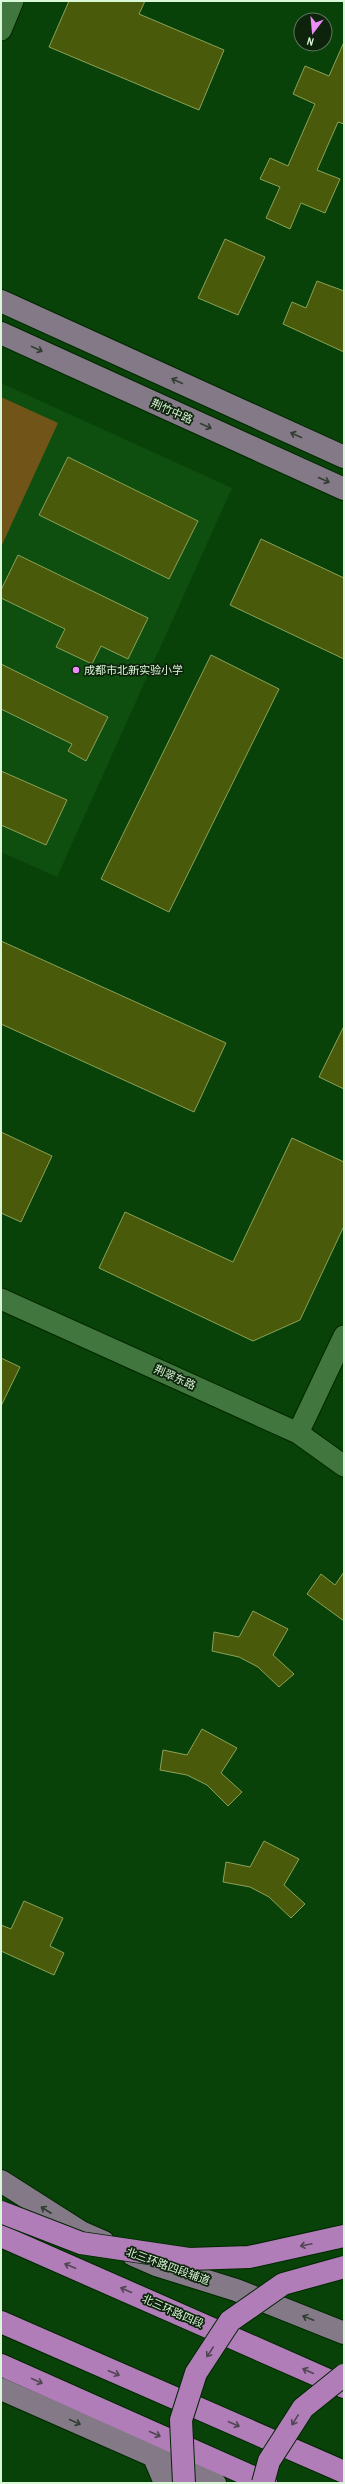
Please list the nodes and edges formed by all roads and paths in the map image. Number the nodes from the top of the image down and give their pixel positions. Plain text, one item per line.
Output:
1 (13, 1) edge
2 (1, 30) edge
3 (1, 301) edge
4 (1, 333) edge
5 (344, 457) edge
6 (344, 489) edge
7 (1, 1299) edge
8 (344, 1336) edge
9 (298, 1433) junction
10 (344, 1466) edge
11 (1, 2181) edge
12 (1, 2212) edge
13 (1, 2236) edge
14 (344, 2236) edge
15 (344, 2267) edge
16 (1, 2322) edge
17 (344, 2333) edge
18 (1, 2365) edge
19 (344, 2375) edge
20 (344, 2387) edge
21 (1, 2389) edge
22 (154, 2457) junction
23 (344, 2472) edge
24 (165, 2483) edge
25 (184, 2483) edge
26 (215, 2483) edge
27 (265, 2483) edge

1 - 2 street
5 -> 3 main road
4 -> 6 main road, 荆竹中路
7 - 9 street, 荆翠东路
8 - 9 street
9 - 10 street, 荆翠东路
17 -> 11 main road, 北三环路四段辅道
14 -> 12 highway, bridge
20 -> 13 highway, 北三环路四段, bridge
15 -> 25 highway, bridge
16 -> 23 highway, bridge
18 -> 27 highway, bridge
19 -> 27 highway, bridge
21 -> 22 main road
22 - 24 main road
22 - 26 main road

